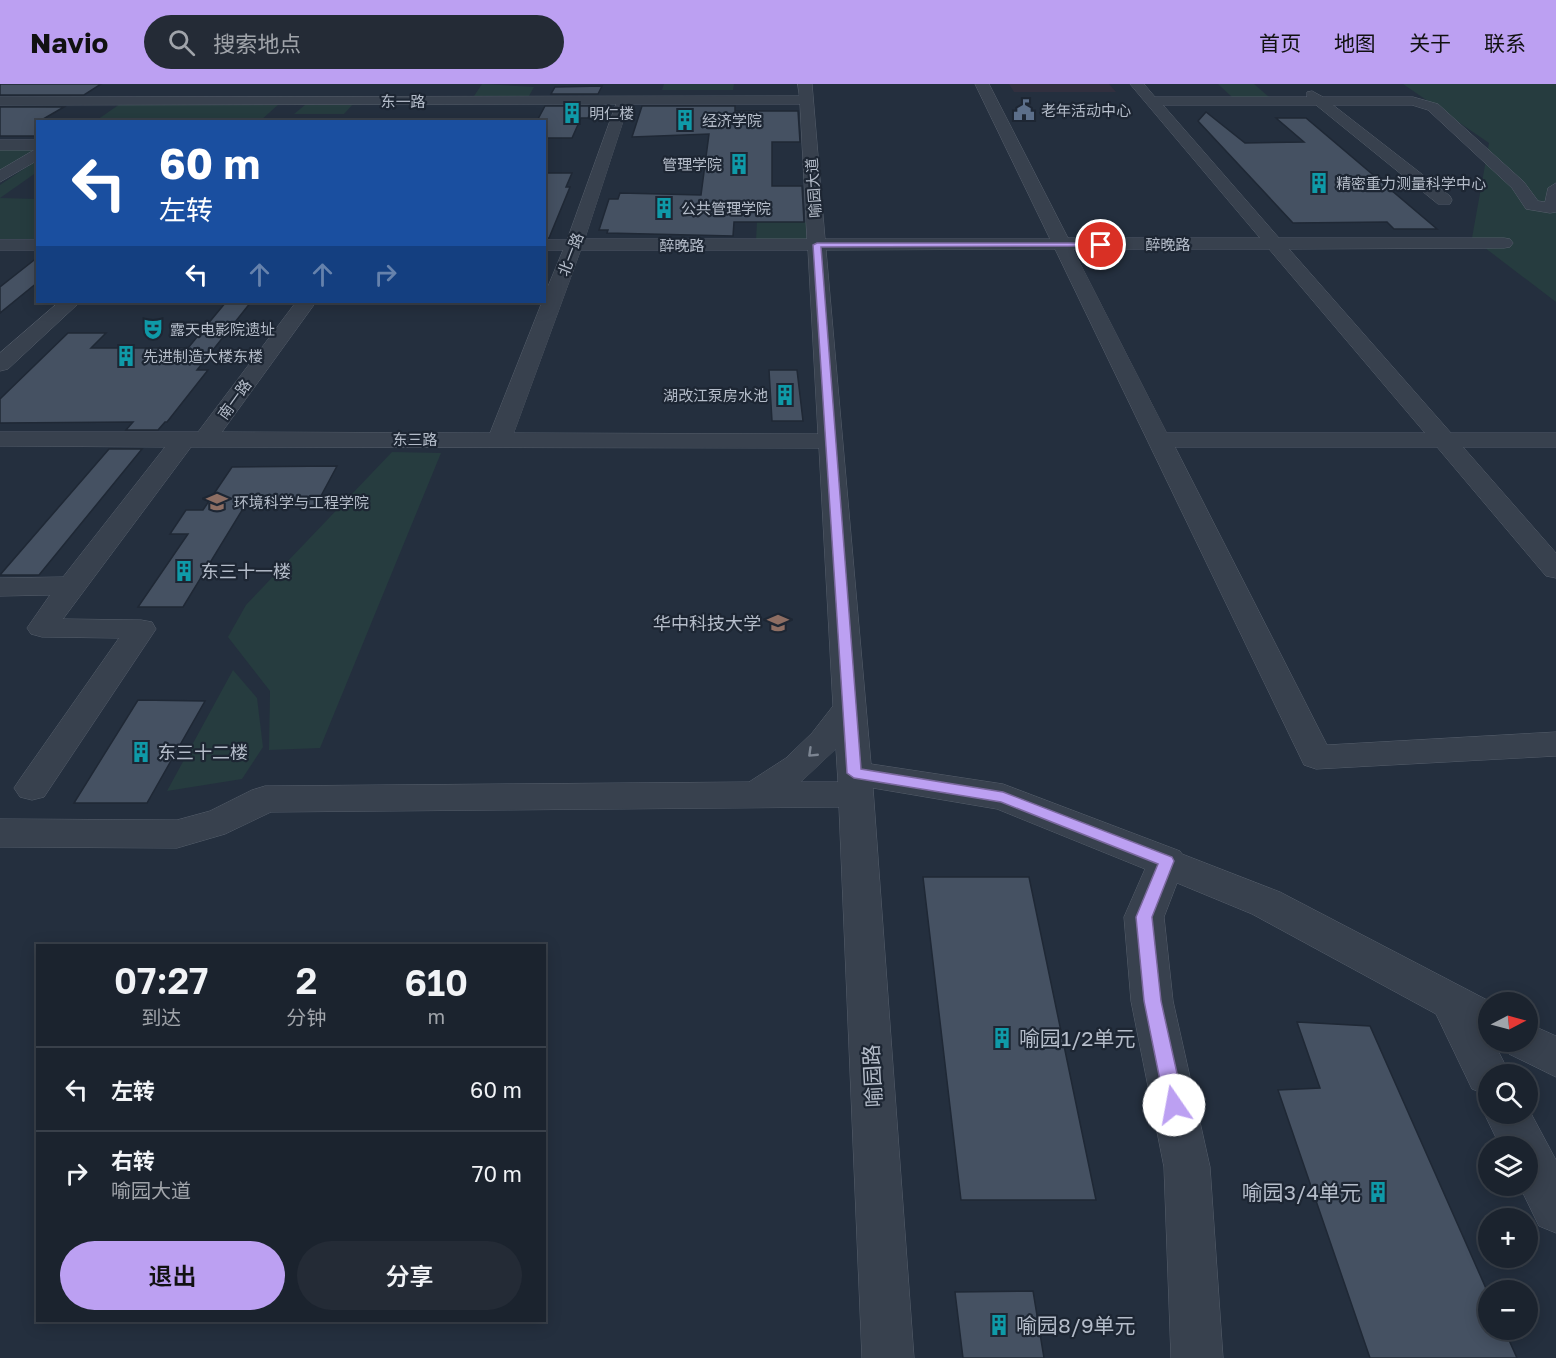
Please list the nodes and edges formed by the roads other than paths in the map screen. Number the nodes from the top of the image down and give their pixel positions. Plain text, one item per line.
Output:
1 (141, 84) edge
2 (311, 84) edge
3 (468, 84) edge
4 (982, 84) edge
5 (1137, 84) edge
6 (1297, 84) edge
7 (806, 92) edge
8 (455, 100) junction
9 (624, 100) junction
10 (0, 101) edge
11 (116, 101) junction
12 (293, 101) junction
13 (1151, 101) junction
14 (1318, 101) junction
15 (445, 114) dead end
16 (278, 115) dead end
17 (92, 116) dead end
18 (0, 145) edge
19 (36, 145) edge
20 (36, 154) edge
21 (0, 177) edge
22 (1556, 188) edge
23 (1444, 200) dead end
24 (1504, 243) dead end
25 (1275, 244) junction
26 (0, 245) edge
27 (36, 245) edge
28 (546, 245) edge
29 (574, 245) junction
30 (817, 245) junction
31 (1062, 245) junction
32 (69, 303) edge
33 (305, 303) edge
34 (0, 364) edge
35 (0, 439) edge
36 (195, 439) junction
37 (499, 440) junction
38 (1158, 440) junction
39 (1444, 440) junction
40 (1556, 440) edge
41 (831, 441) junction
42 (1556, 570) edge
43 (0, 586) edge
44 (71, 586) junction
45 (849, 708) junction
46 (1556, 744) edge
47 (855, 784) junction
48 (32, 788) dead end
49 (756, 795) junction
50 (0, 833) edge
51 (1167, 861) junction
52 (1451, 1001) junction
53 (1478, 1016) edge
54 (1538, 1048) edge
55 (1556, 1058) edge
56 (1482, 1064) edge
57 (1538, 1174) edge
58 (1556, 1209) edge
59 (888, 1358) edge
60 (1197, 1358) edge

1 - 11 street
2 - 12 street
3 - 8 street
4 - 31 street
5 - 13 street
6 - 14 street
7 - 9 street, 东一路
7 - 30 street, 喻园大道
8 - 9 street, 东一路
8 - 12 street, 东一路
8 - 15 street
9 - 29 street, 北一路
10 - 11 street, 东一路
11 - 12 street, 东一路
11 - 17 street
12 - 16 street
13 - 14 street
13 - 25 street
14 - 22 street
14 - 23 street
18 - 19 street
20 - 21 street
24 - 25 street, 醉晚路
25 - 31 street, 醉晚路
25 - 39 street
26 - 27 street
28 - 29 street, 醉晚路
29 - 30 street, 醉晚路
29 - 37 street, 北一路
30 - 31 street, 醉晚路
30 - 41 street, 喻园大道
31 - 38 street
32 - 34 street
33 - 36 street, 南一路
35 - 36 street, 东三路
36 - 37 street, 东三路
36 - 44 street, 南一路
37 - 41 street, 东三路
38 - 39 street
38 - 46 street
39 - 40 street
39 - 42 street
41 - 45 street, 喻园大道
43 - 44 street
44 - 48 street, 南一路
45 - 47 street, 喻园大道
45 -> 49 street
47 - 49 street
47 - 51 street
47 - 59 street, 喻园路
49 - 50 street
51 - 52 street
51 - 60 street
52 - 53 street
52 - 56 street
54 - 55 street
57 - 58 street

